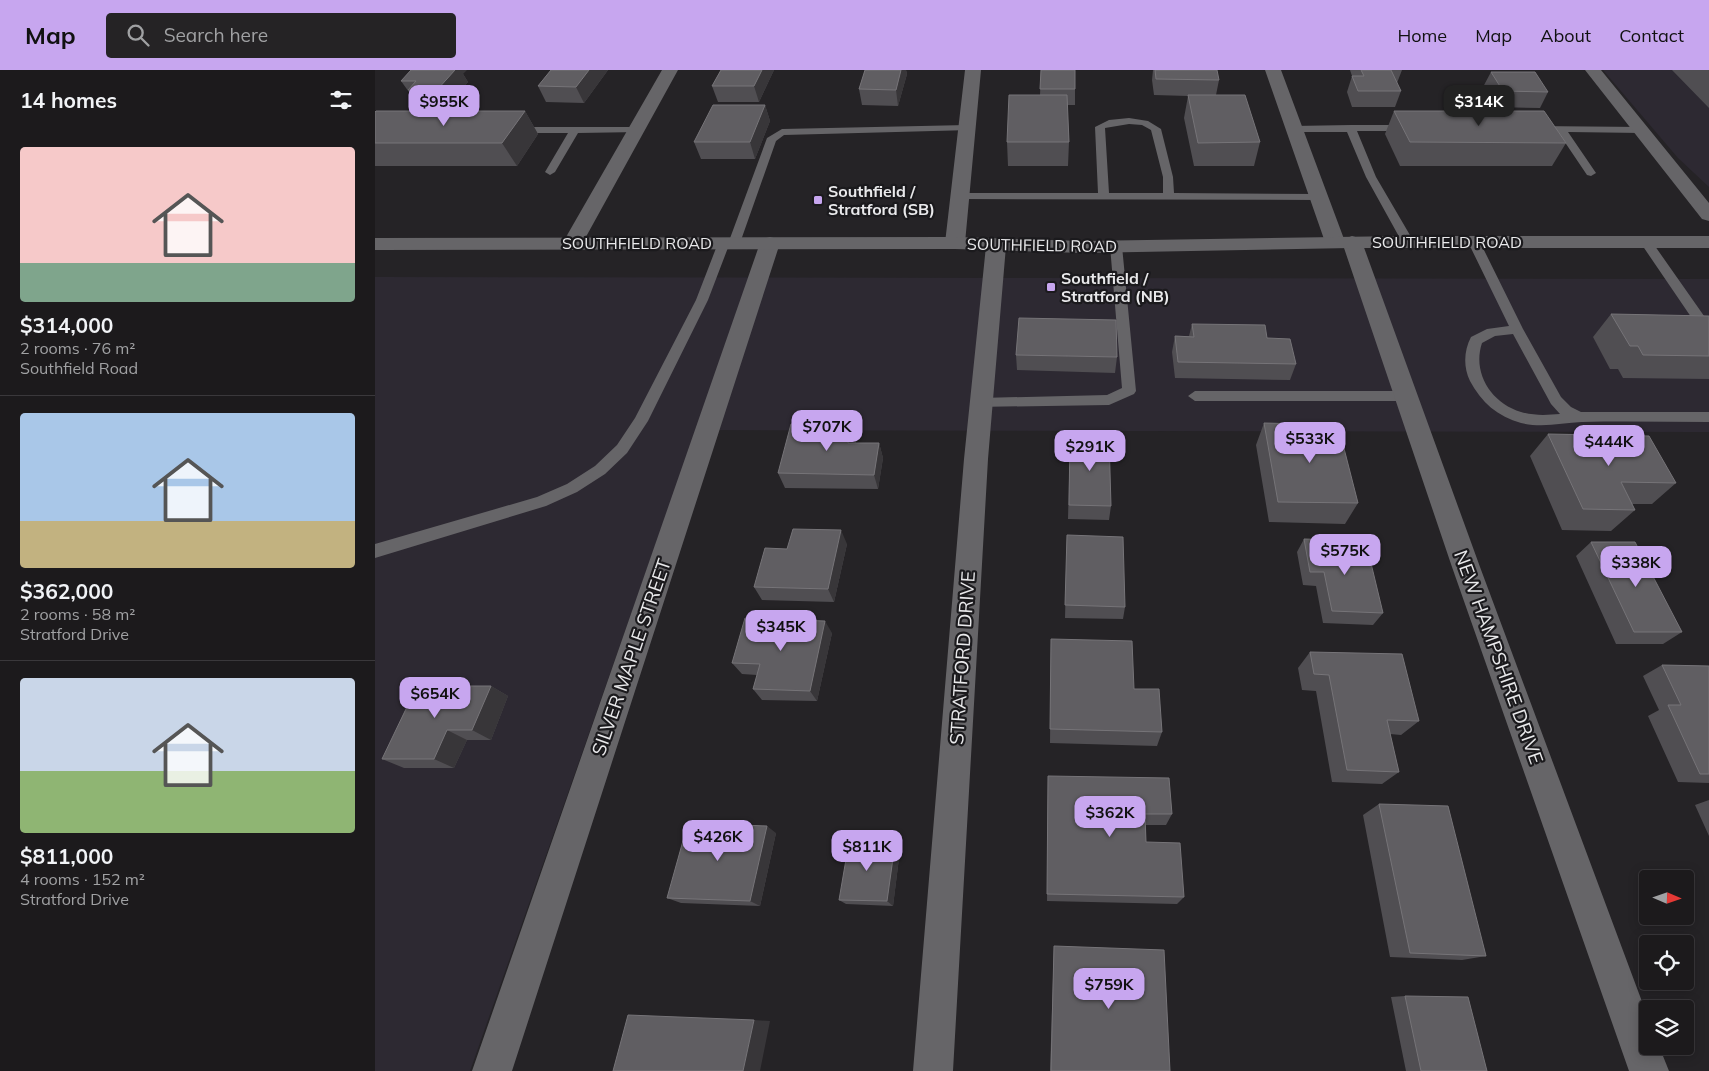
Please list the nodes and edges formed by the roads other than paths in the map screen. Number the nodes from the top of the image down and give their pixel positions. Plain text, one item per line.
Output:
1 (670, 70) edge
2 (973, 70) edge
3 (1273, 70) edge
4 (1593, 70) edge
5 (967, 128) junction
6 (1351, 128) junction
7 (1418, 128) edge
8 (1293, 129) junction
9 (1523, 129) edge
10 (1561, 129) junction
11 (508, 130) edge
12 (575, 130) junction
13 (636, 130) junction
14 (1642, 130) junction
15 (550, 172) dead end
16 (1591, 172) dead end
17 (961, 196) junction
18 (1104, 196) junction
19 (1169, 196) junction
20 (1318, 197) junction
21 (1709, 215) edge
22 (1343, 242) junction
23 (1408, 242) junction
24 (1474, 242) junction
25 (1646, 242) junction
26 (1709, 242) edge
27 (729, 243) junction
28 (770, 243) junction
29 (955, 243) junction
30 (375, 244) edge
31 (572, 244) junction
32 (996, 246) junction
33 (1116, 246) junction
34 (1517, 328) junction
35 (1709, 333) edge
36 (1195, 396) dead end
37 (1406, 396) junction
38 (980, 403) junction
39 (1581, 417) junction
40 (1709, 417) edge
41 (375, 551) edge
42 (492, 1071) edge
43 (933, 1071) edge
44 (1649, 1071) edge

1 - 13 street
2 - 5 street
3 - 8 street, NEW HAMPSHIRE DRIVE
4 - 14 street
5 - 17 street
5 - 27 lane
6 - 7 lane
6 - 8 lane
6 - 23 lane
8 - 20 street, NEW HAMPSHIRE DRIVE
9 - 10 lane
10 - 14 lane
10 - 16 lane
11 - 12 lane
12 - 13 lane
12 - 15 lane
13 - 31 street
14 - 21 street
17 - 18 lane
17 - 29 street
18 - 19 lane
18 - 19 lane
19 - 20 lane
20 - 22 street, NEW HAMPSHIRE DRIVE
22 - 23 street, SOUTHFIELD ROAD
22 - 33 street, SOUTHFIELD ROAD
22 - 37 street, NEW HAMPSHIRE DRIVE
23 - 24 street, SOUTHFIELD ROAD
24 - 25 street, SOUTHFIELD ROAD
24 - 34 lane
25 - 26 street, SOUTHFIELD ROAD
25 - 35 lane
27 - 28 street, SOUTHFIELD ROAD
27 - 31 street, SOUTHFIELD ROAD
27 - 41 lane
28 - 29 street, SOUTHFIELD ROAD
28 - 42 street, SILVER MAPLE STREET
29 - 32 street, SOUTHFIELD ROAD
30 - 31 street, SOUTHFIELD ROAD
32 - 33 street, SOUTHFIELD ROAD
32 - 38 street, STRATFORD DRIVE
33 - 38 lane
34 - 39 lane
34 - 39 lane
36 - 37 lane
37 - 44 street, NEW HAMPSHIRE DRIVE
38 - 43 street, STRATFORD DRIVE
39 - 40 lane

